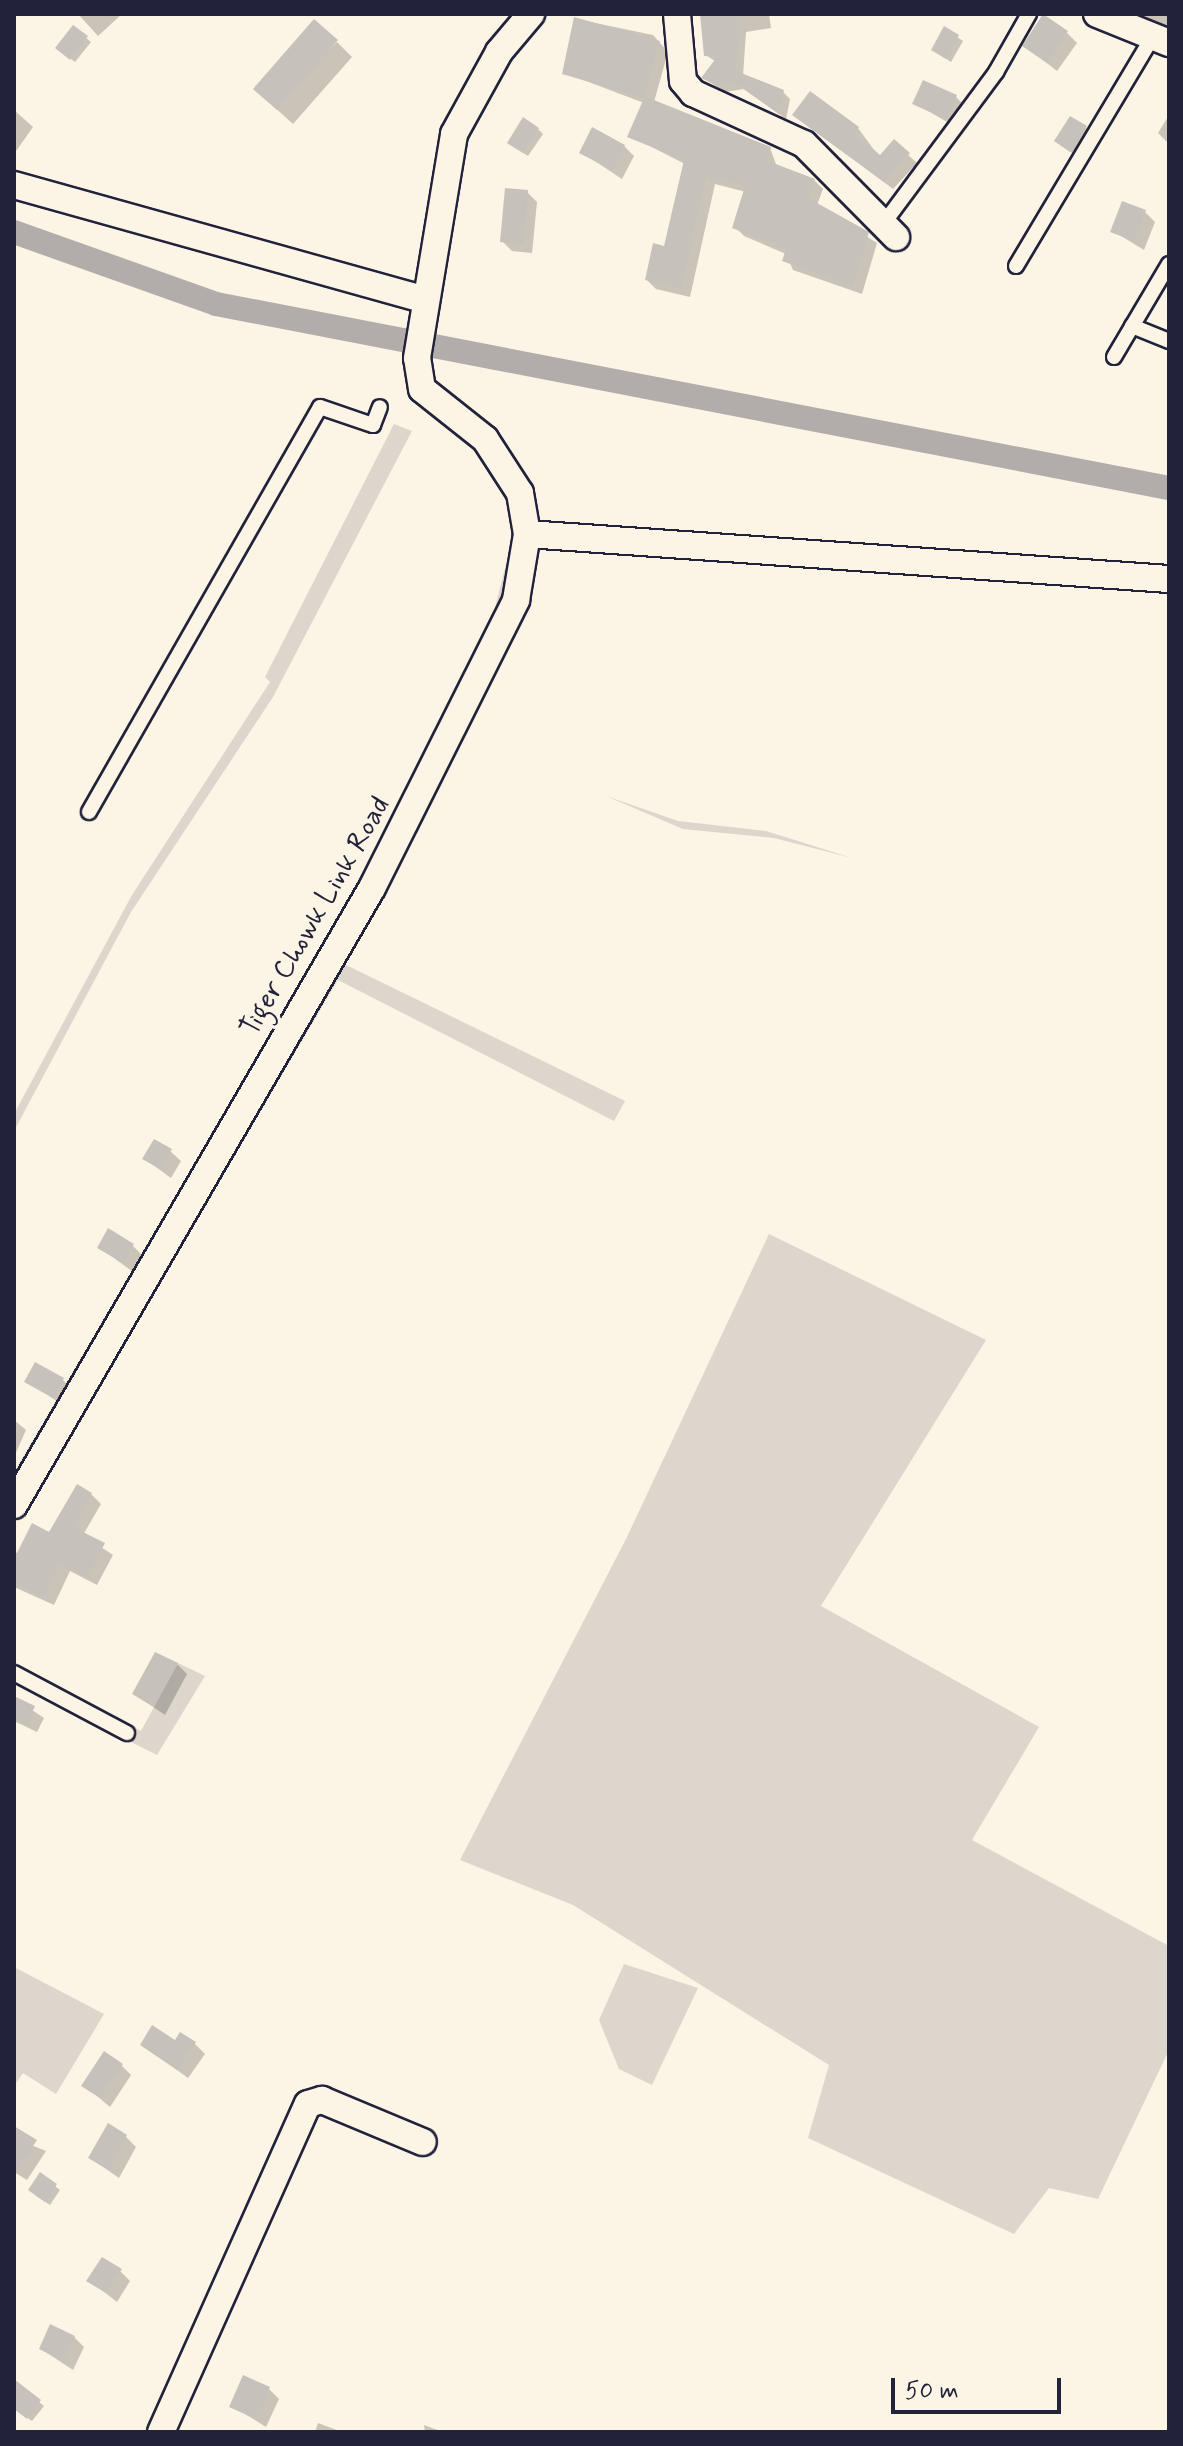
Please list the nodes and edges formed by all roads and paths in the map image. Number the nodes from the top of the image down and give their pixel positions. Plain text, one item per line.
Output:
1 (531, 14) edge
2 (677, 14) edge
3 (1029, 14) edge
4 (1097, 14) edge
5 (1161, 40) edge
6 (14, 185) edge
7 (890, 230) joint
8 (1169, 264) edge
9 (1016, 266) dead end
10 (423, 310) junction
11 (1132, 326) junction
12 (1169, 341) edge
13 (1114, 357) dead end
14 (380, 407) dead end
15 (527, 534) junction
16 (1169, 579) edge
17 (89, 812) dead end
18 (14, 1505) edge
19 (14, 1673) edge
20 (127, 1733) dead end
21 (423, 2142) dead end
22 (161, 2432) edge

1 - 10 street
2 - 7 street
3 - 7 lane
4 - 5 street
5 - 9 lane
6 - 10 street
8 - 11 lane
10 - 15 street, Tiger Chowk Link Road
11 - 12 lane
11 - 13 lane
14 - 17 lane
15 - 16 street
15 - 18 street, Tiger Chowk Link Road
19 - 20 lane
21 - 22 street

